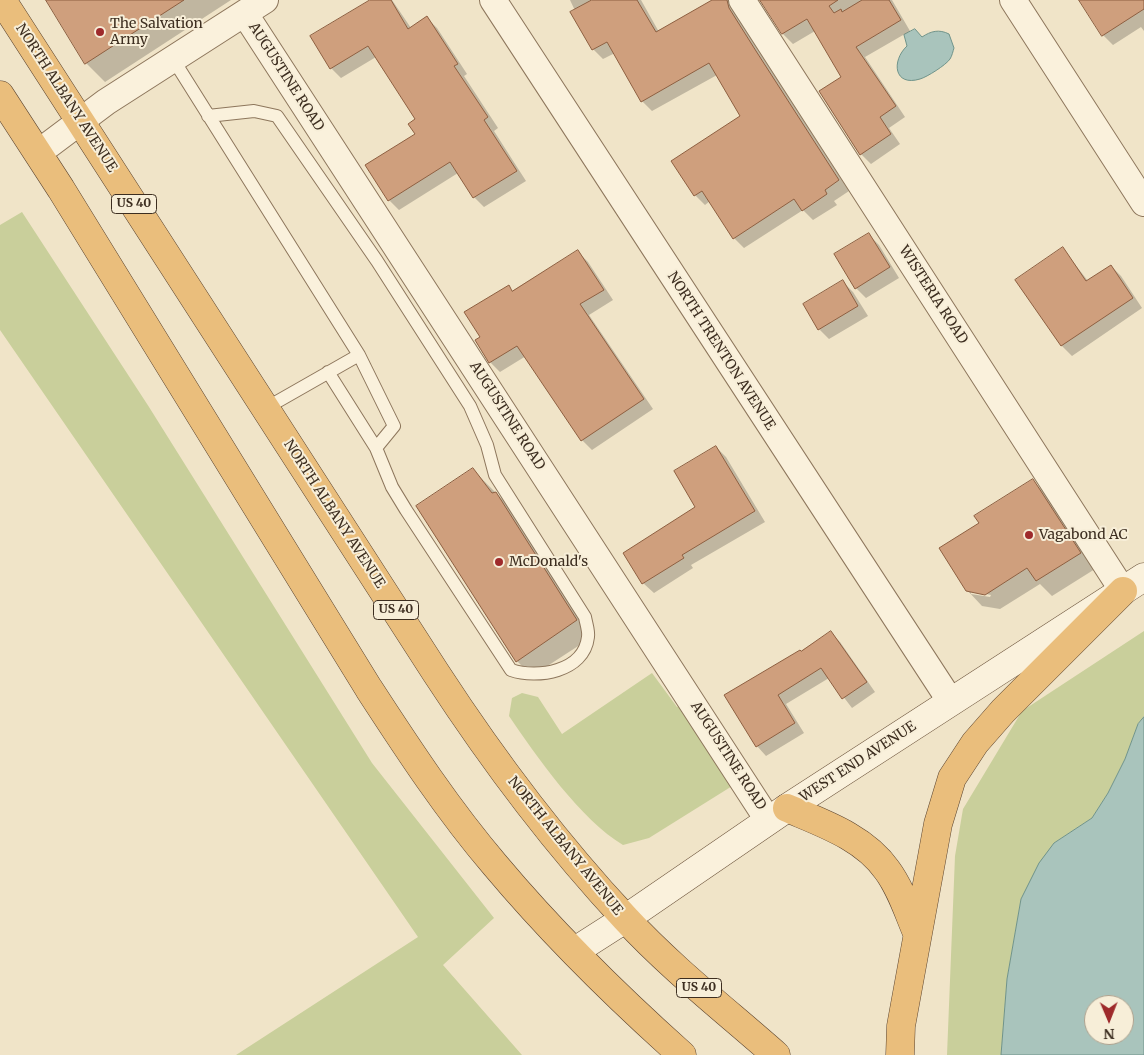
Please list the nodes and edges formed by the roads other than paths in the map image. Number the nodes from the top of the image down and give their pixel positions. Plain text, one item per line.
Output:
1 (2, 0) edge
2 (493, 0) edge
3 (742, 0) edge
4 (1013, 0) edge
5 (255, 7) edge
6 (173, 59) junction
7 (0, 95) edge
8 (208, 116) junction
9 (80, 121) junction
10 (38, 154) junction
11 (1144, 203) edge
12 (359, 355) junction
13 (328, 372) junction
14 (266, 408) junction
15 (376, 448) junction
16 (1133, 584) edge
17 (951, 702) junction
18 (778, 814) junction
19 (625, 919) junction
20 (917, 933) junction
21 (575, 950) junction
22 (682, 1055) edge
23 (776, 1055) edge
24 (900, 1055) edge

1 - 9 highway, NORTH ALBANY AVENUE / US 40
2 - 17 street, NORTH TRENTON AVENUE
3 - 16 street, WISTERIA ROAD
4 - 11 street
5 - 6 street
5 - 18 street, AUGUSTINE ROAD
6 - 8 lane
6 - 9 street
7 - 10 highway
8 - 12 lane
8 - 15 lane
9 - 10 street
9 - 14 highway, NORTH ALBANY AVENUE / US 40
10 - 21 highway
12 - 13 lane
12 - 15 lane
13 - 14 lane
13 - 15 lane
14 - 19 highway, NORTH ALBANY AVENUE / US 40
16 - 17 main road, WEST END AVENUE
16 - 20 highway
17 - 18 main road, WEST END AVENUE
18 - 19 main road, WEST END AVENUE
18 - 20 highway
19 - 21 main road, WEST END AVENUE
19 - 23 highway, NORTH ALBANY AVENUE / US 40
20 - 24 highway
21 - 22 highway

